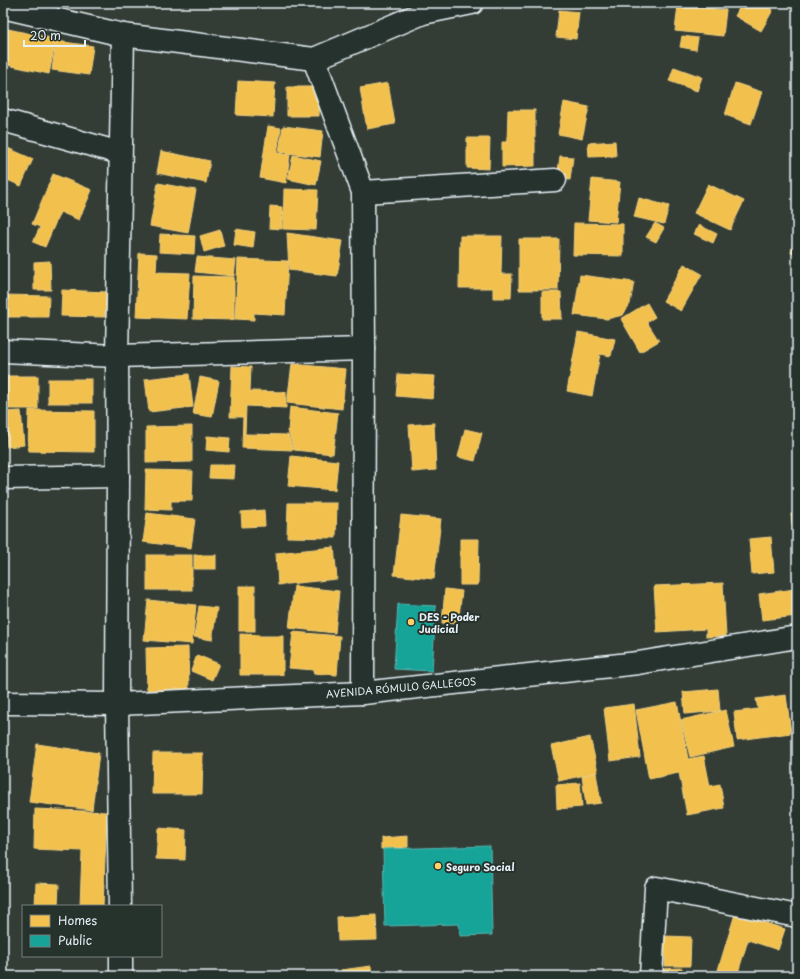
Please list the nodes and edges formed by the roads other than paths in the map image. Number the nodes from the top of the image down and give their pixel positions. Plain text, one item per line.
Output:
1 (472, 3) edge
2 (3, 7) edge
3 (123, 36) junction
4 (314, 59) junction
5 (3, 120) edge
6 (120, 153) junction
7 (554, 180) dead end
8 (364, 192) junction
9 (364, 349) junction
10 (3, 351) edge
11 (117, 356) junction
12 (118, 476) junction
13 (3, 478) edge
14 (797, 637) edge
15 (363, 693) junction
16 (3, 703) edge
17 (117, 704) junction
18 (120, 905) edge
19 (797, 916) edge
20 (120, 957) edge
21 (121, 976) edge
22 (651, 976) edge

1 - 4 street
2 - 3 street
3 - 4 street
3 - 6 street
4 - 8 street
5 - 6 street
6 - 11 street
7 - 8 street
8 - 9 street
9 - 11 street
9 - 15 street
10 - 11 street
11 - 12 street
12 - 13 street
12 - 17 street
14 - 15 street, AVENIDA RÓMULO GALLEGOS
15 - 17 street, AVENIDA RÓMULO GALLEGOS
16 - 17 street, AVENIDA RÓMULO GALLEGOS
17 - 18 street
19 - 22 street
20 - 21 street

